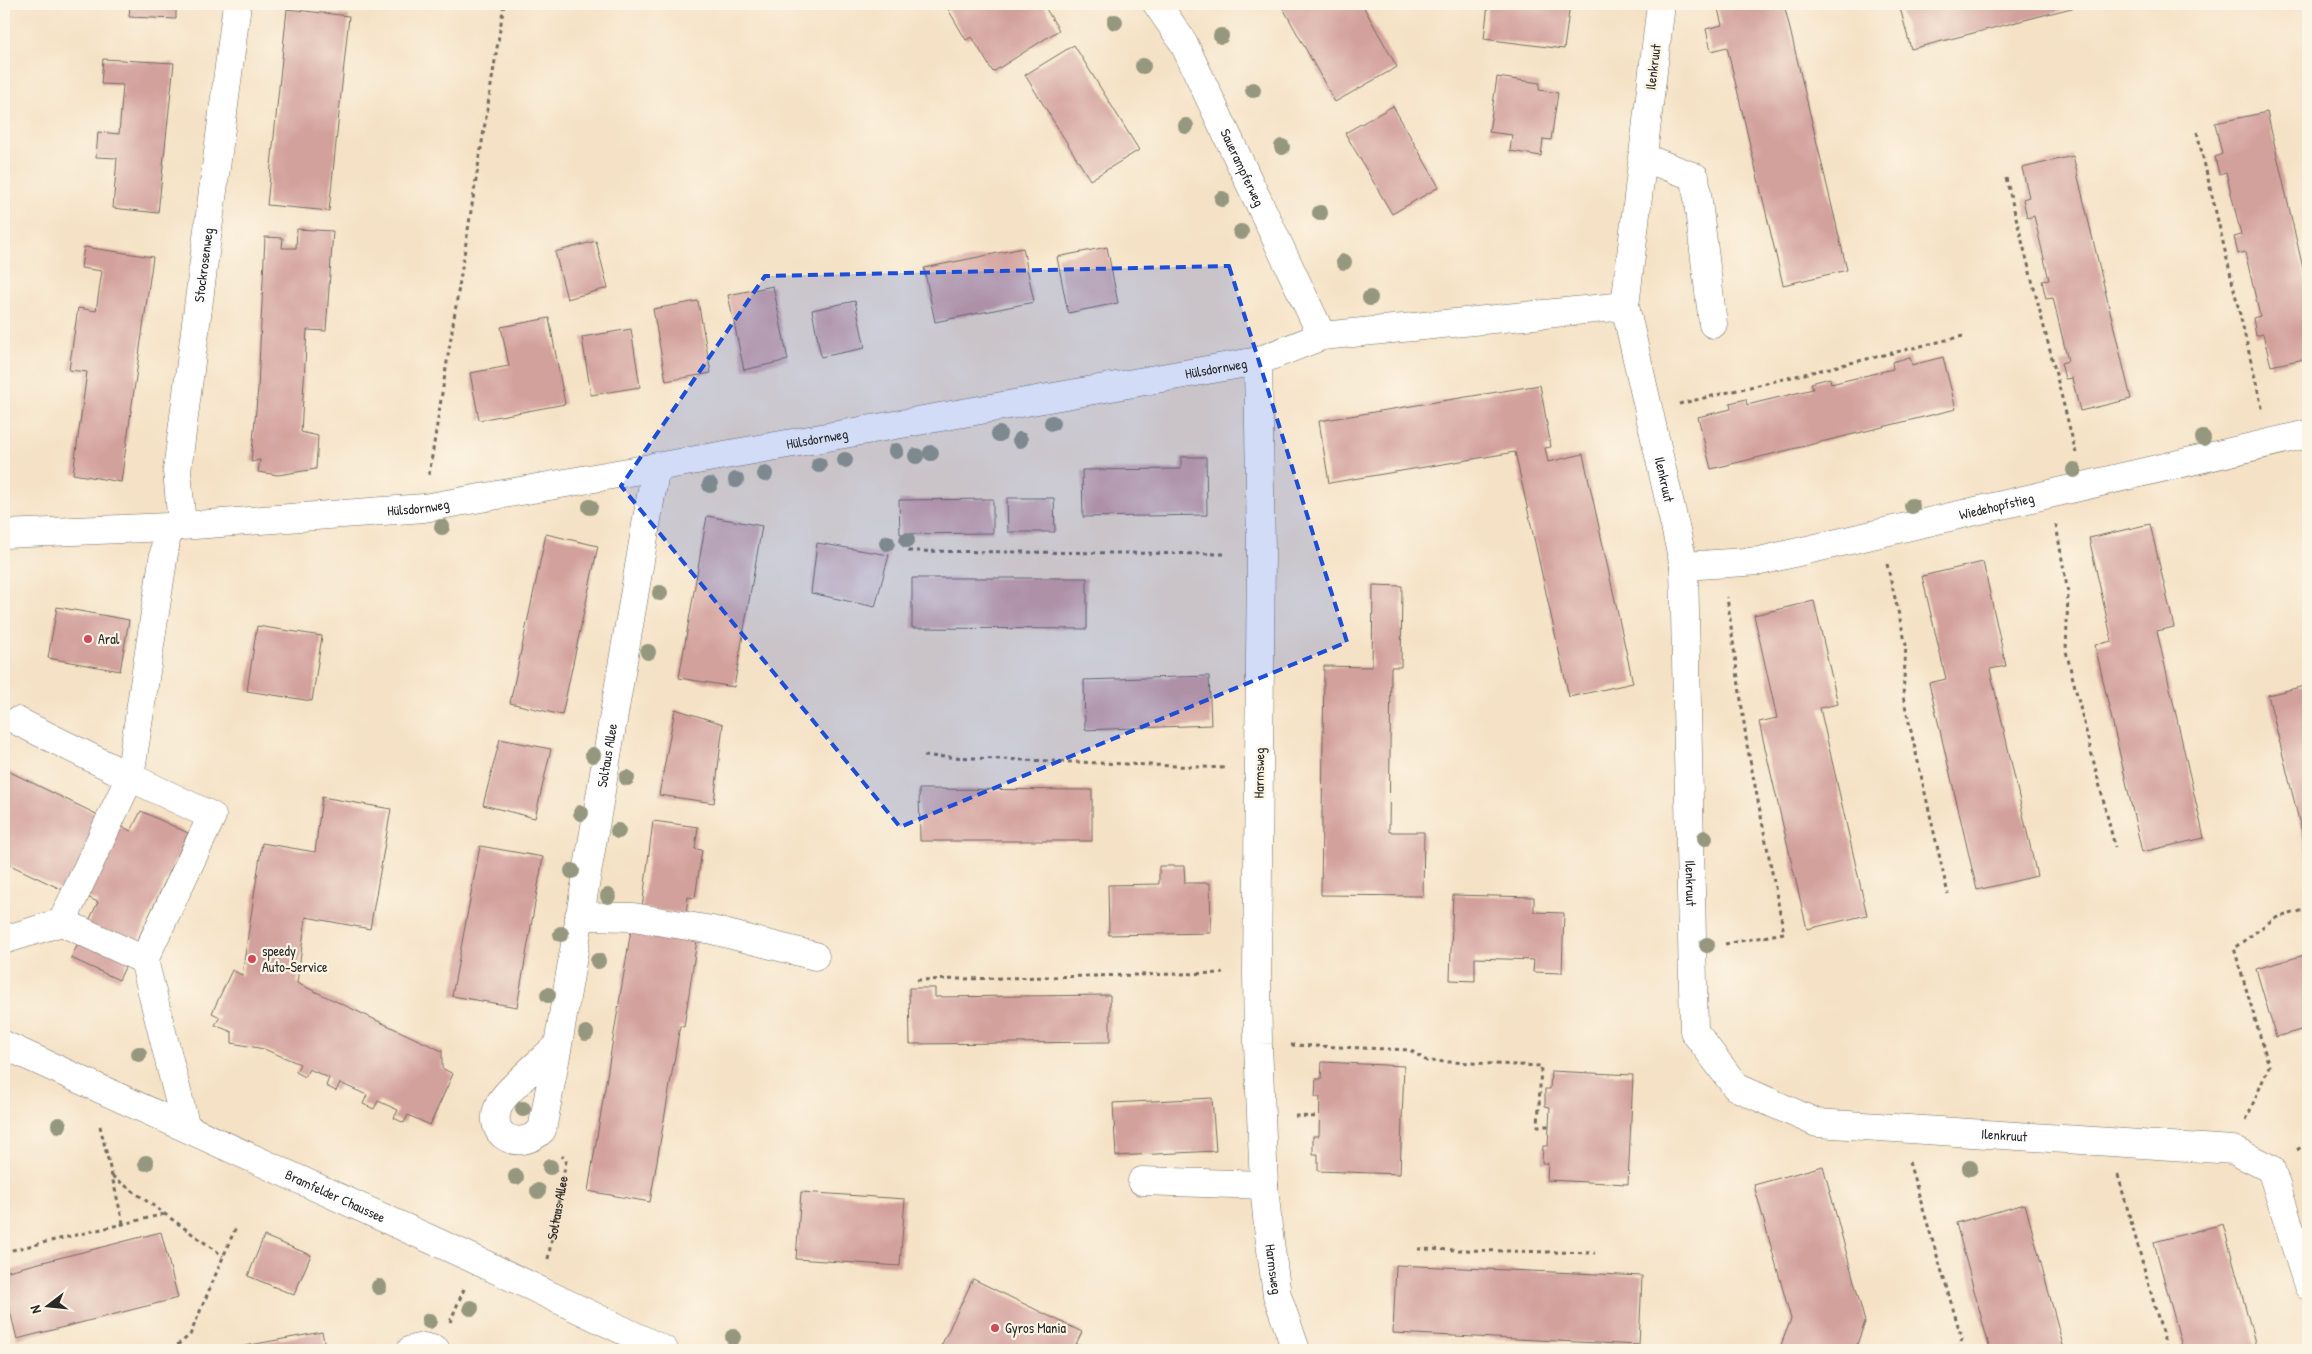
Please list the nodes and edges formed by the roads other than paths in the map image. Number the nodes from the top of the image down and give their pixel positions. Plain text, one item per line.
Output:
1 (237, 4) edge
2 (1157, 4) edge
3 (1660, 4) edge
4 (1642, 157) junction
5 (1625, 306) junction
6 (1713, 324) dead end
7 (1322, 336) junction
8 (1258, 361) junction
9 (2308, 434) edge
10 (656, 466) junction
11 (175, 526) junction
12 (4, 534) edge
13 (1684, 566) junction
14 (17, 721) dead end
15 (130, 777) junction
16 (579, 916) junction
17 (62, 922) junction
18 (4, 940) edge
19 (815, 956) dead end
20 (144, 960) junction
21 (4, 1045) edge
22 (558, 1045) junction
23 (186, 1128) junction
24 (1142, 1181) dead end
25 (1264, 1185) junction
26 (2308, 1286) edge
27 (411, 1350) edge
28 (436, 1350) edge
29 (664, 1350) edge
30 (1296, 1350) edge

1 - 11 street, Stockrosenweg
2 - 7 street, Sauerampferweg
3 - 4 street, Ilenkruut
4 - 5 street, Ilenkruut
4 - 6 street
5 - 7 street, Hülsdornweg
5 - 13 street, Ilenkruut
7 - 8 street, Hülsdornweg
8 - 10 street, Hülsdornweg
8 - 25 street, Harmsweg
9 - 13 street, Wiedehopfstieg
10 - 11 street, Hülsdornweg
10 - 16 street, Soltaus Allee
11 - 12 street, Hülsdornweg
11 - 15 street, Stockrosenweg
13 - 26 street, Ilenkruut
14 - 15 street
15 - 17 street, Stockrosenweg
15 - 20 street
16 - 19 street
16 - 22 street, Soltaus Allee
17 - 18 street
17 - 20 street
20 - 23 street
21 - 23 street, Bramfelder Chaussee
22 - 22 street, Soltaus Allee
23 - 29 street, Bramfelder Chaussee
24 - 25 street
25 - 30 street, Harmsweg
27 - 28 street

